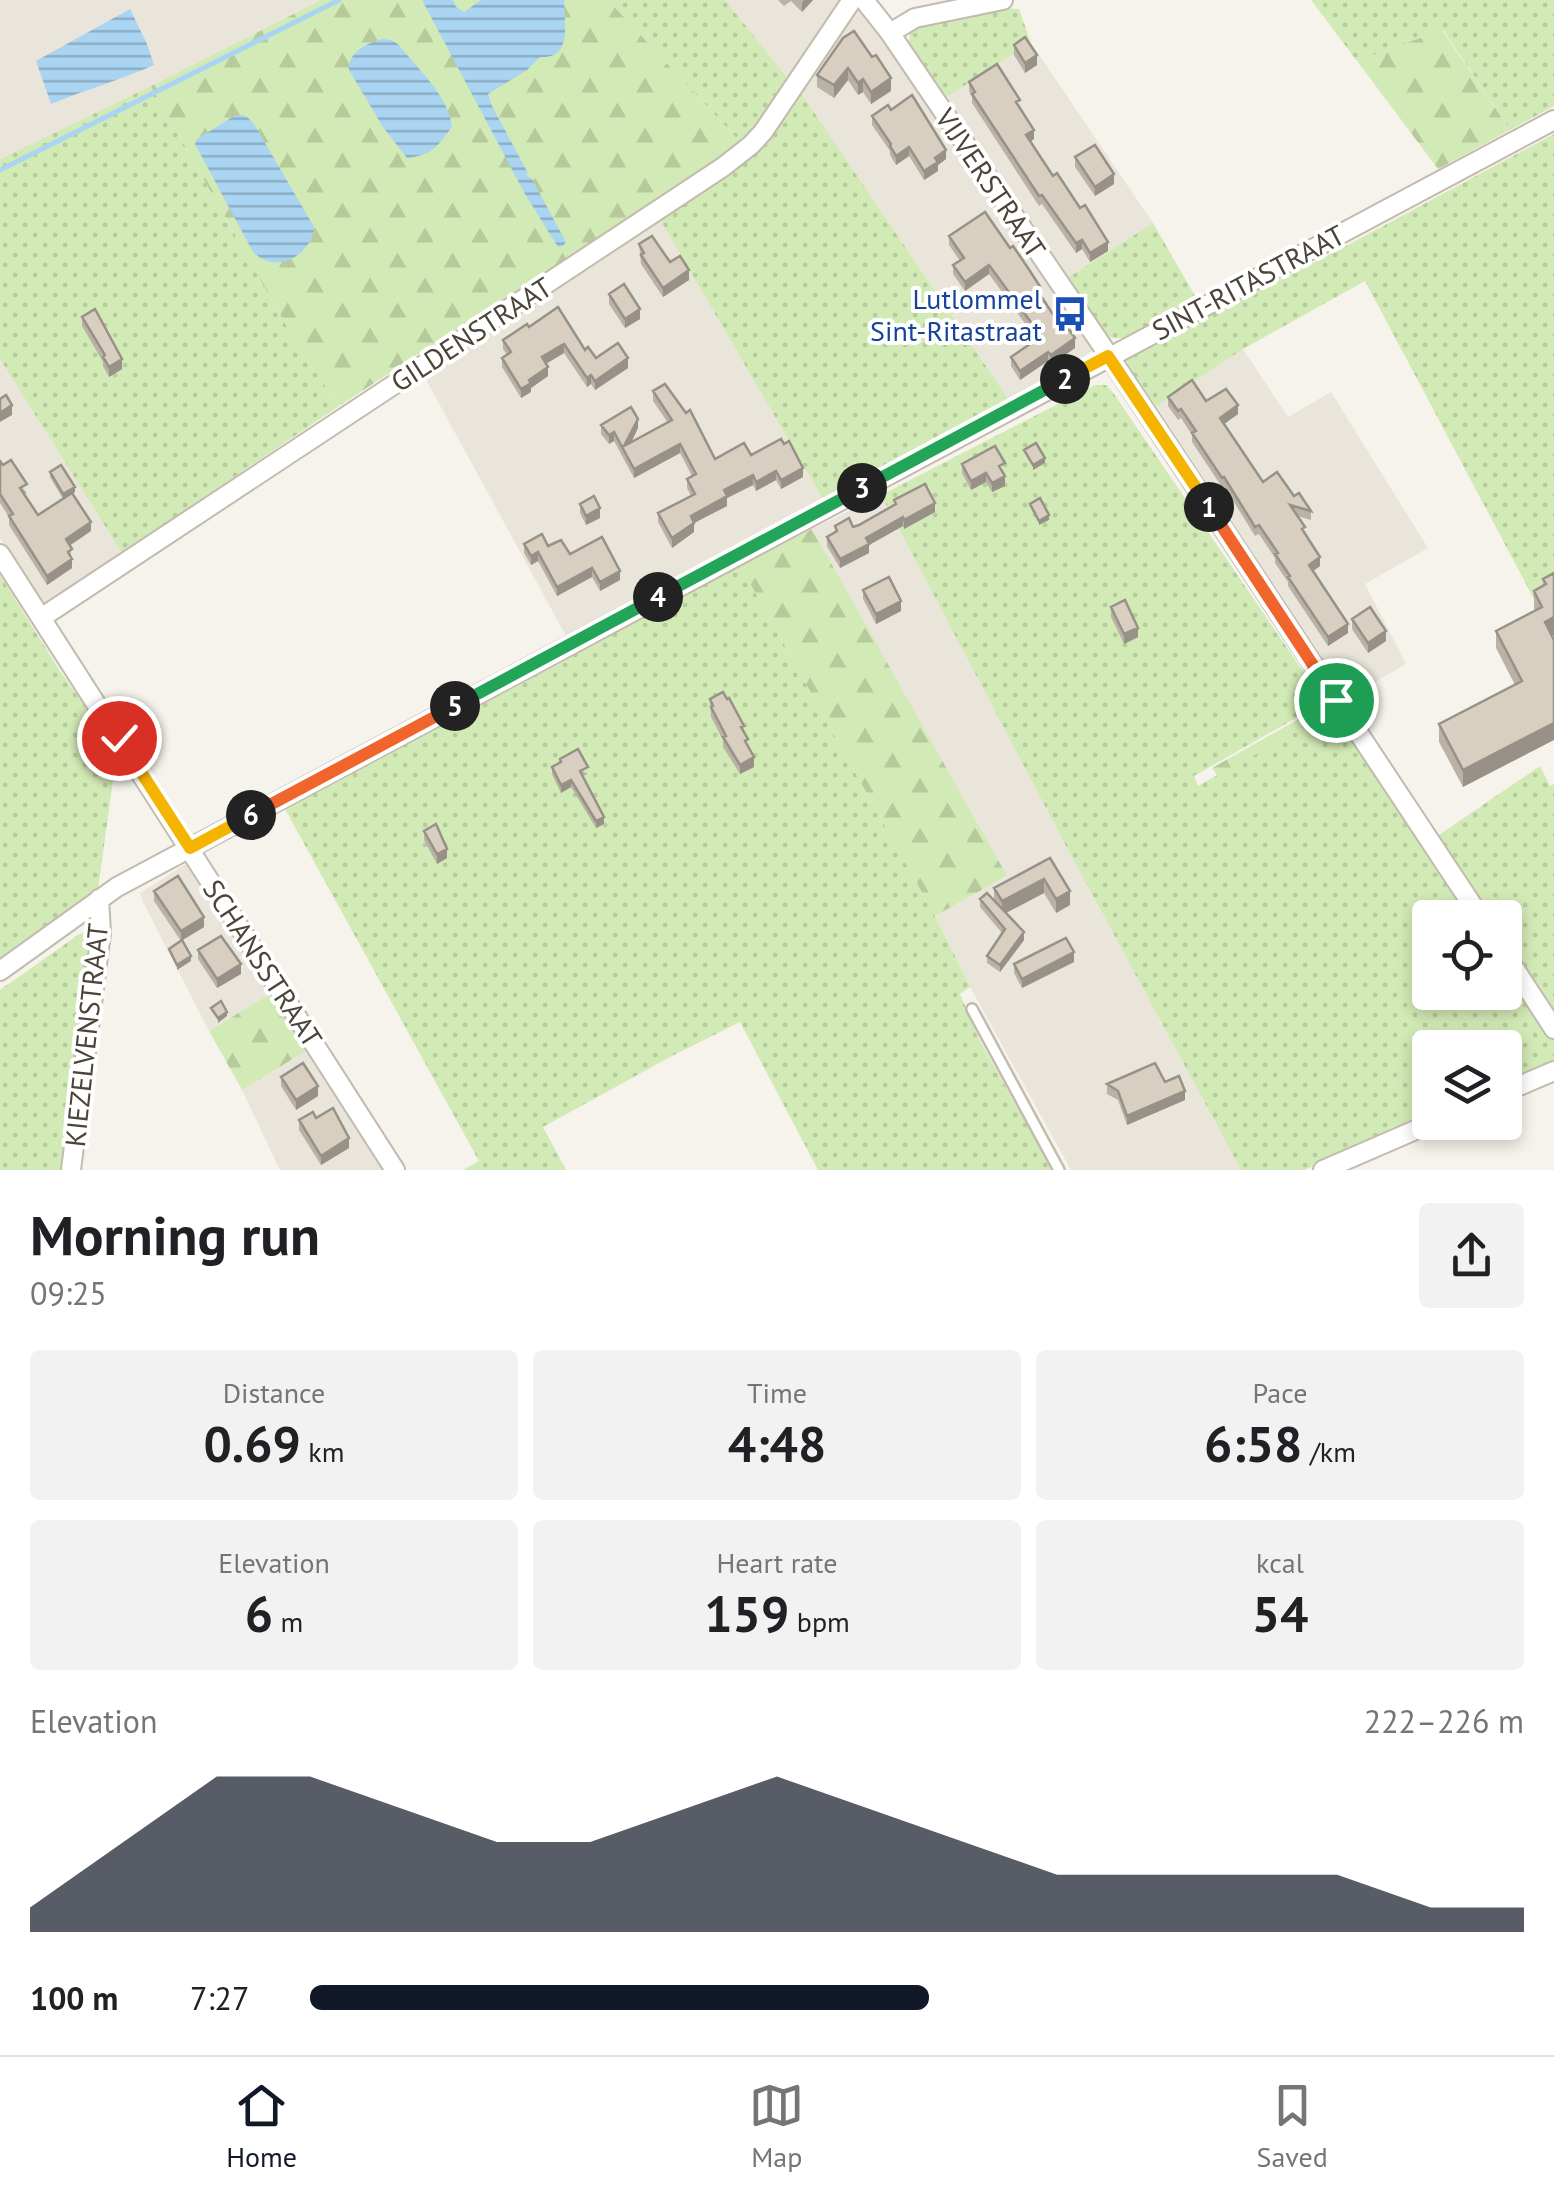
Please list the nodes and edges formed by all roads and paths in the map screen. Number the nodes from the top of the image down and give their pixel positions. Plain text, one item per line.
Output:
1 (852, 0) edge
2 (864, 0) edge
3 (1003, 0) edge
4 (890, 32) junction
5 (1554, 120) edge
6 (1108, 356) junction
7 (0, 554) edge
8 (41, 618) junction
9 (190, 848) junction
10 (99, 899) junction
11 (1468, 900) edge
12 (0, 970) edge
13 (1522, 980) edge
14 (972, 1009) dead end
15 (1554, 1029) edge
16 (1554, 1072) edge
17 (1522, 1085) edge
18 (1412, 1132) edge
19 (72, 1170) edge
20 (395, 1170) edge
21 (1059, 1170) edge
22 (1323, 1170) edge

1 - 8 street, GILDENSTRAAT
2 - 4 street, VIJVERSTRAAT
3 - 4 street
4 - 6 street, VIJVERSTRAAT
5 - 6 street, SINT-RITASTRAAT
6 - 9 street, SINT-RITASTRAAT
6 - 11 street, VIJVERSTRAAT
7 - 8 street, SCHANSSTRAAT
8 - 9 street, SCHANSSTRAAT
9 - 10 street, SINT-RITASTRAAT
9 - 20 street, SCHANSSTRAAT
10 - 12 street, SINT-RITASTRAAT
10 - 19 street, KIEZELVENSTRAAT
13 - 15 street
14 - 21 lane
16 - 17 street
18 - 22 street

